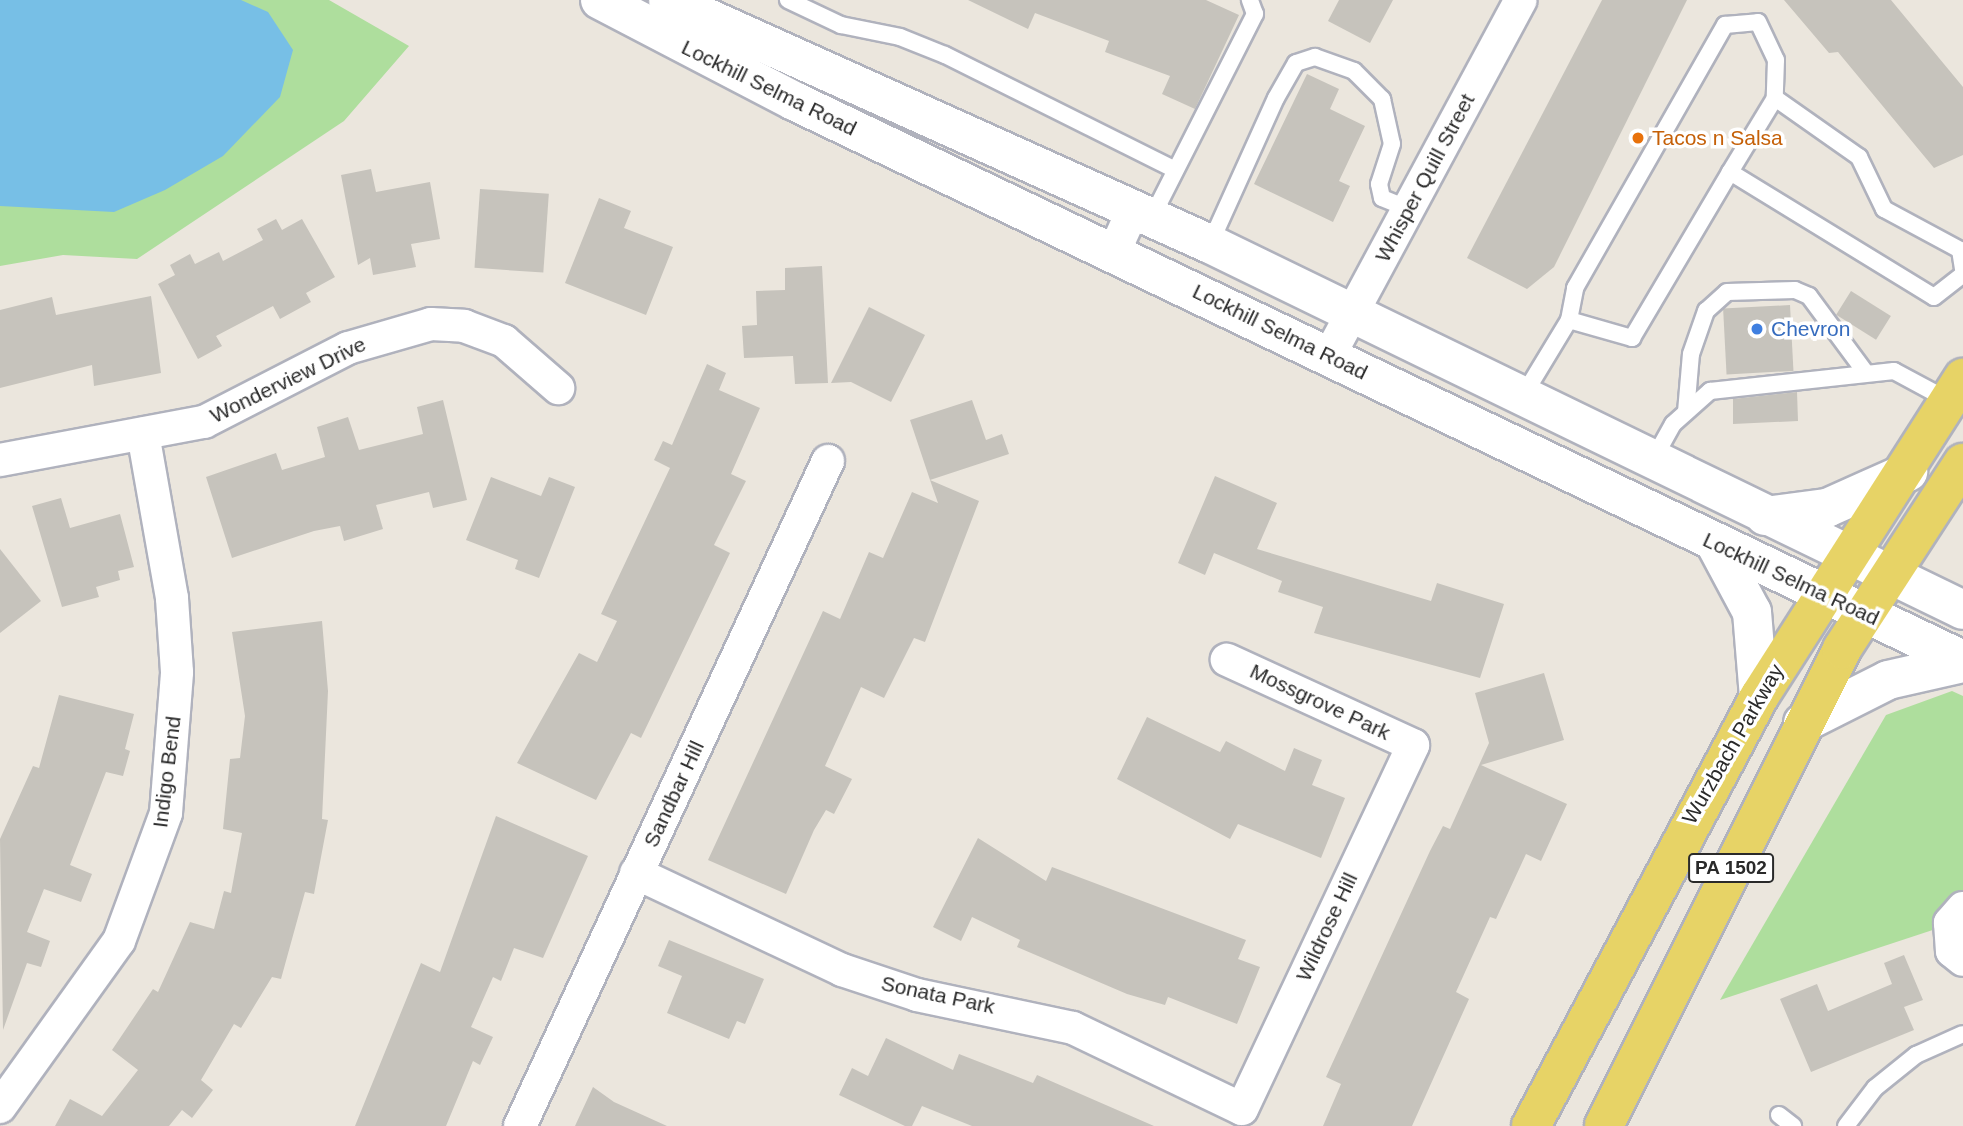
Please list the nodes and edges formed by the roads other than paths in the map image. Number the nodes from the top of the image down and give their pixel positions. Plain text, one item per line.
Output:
1 (600, 0) edge
2 (668, 0) edge
3 (788, 0) edge
4 (1250, 0) edge
5 (1521, 0) edge
6 (1775, 98) junction
7 (1174, 169) junction
8 (1730, 172) junction
9 (1409, 209) junction
10 (1143, 212) junction
11 (1210, 244) junction
12 (1114, 252) junction
13 (1963, 272) edge
14 (1353, 312) junction
15 (1569, 320) junction
16 (1329, 356) junction
17 (1866, 373) junction
18 (558, 388) dead end
19 (1957, 390) edge
20 (1523, 396) junction
21 (1686, 412) junction
22 (143, 434) junction
23 (1497, 438) junction
24 (0, 460) edge
25 (1653, 460) junction
26 (828, 461) dead end
27 (1963, 463) edge
28 (1908, 472) junction
29 (1765, 516) junction
30 (1716, 545) junction
31 (1852, 558) junction
32 (1893, 575) junction
33 (1821, 594) junction
34 (1963, 610) edge
35 (1862, 612) junction
36 (1227, 660) dead end
37 (1963, 661) edge
38 (1759, 697) junction
39 (1803, 723) junction
40 (1413, 744) joint
41 (636, 873) junction
42 (1963, 908) edge
43 (1963, 960) edge
44 (1963, 1034) edge
45 (0, 1107) edge
46 (1242, 1109) joint
47 (1779, 1115) dead end
48 (520, 1126) edge
49 (1531, 1126) edge
50 (1604, 1126) edge
51 (1793, 1126) edge
52 (1846, 1126) edge

1 - 12 main road, Lockhill Selma Road
2 - 10 main road, Lockhill Selma Road
3 - 7 lane
4 - 7 lane
5 - 9 street, Whisper Quill Street
6 - 8 lane
6 - 13 lane
6 - 15 lane
7 - 10 lane
8 - 13 lane
8 - 15 lane
9 - 11 lane
9 - 14 street, Whisper Quill Street
10 - 11 main road, Lockhill Selma Road
10 - 12 street
11 - 14 main road, Lockhill Selma Road
12 - 16 main road, Lockhill Selma Road
14 - 16 street, Whisper Quill Street
14 - 20 main road, Lockhill Selma Road
15 - 20 lane
16 - 23 main road, Lockhill Selma Road
17 - 19 lane
17 - 21 lane
17 - 21 lane
18 - 22 street, Wonderview Drive
19 - 28 main road, Wurzbach Parkway
20 - 23 main road
20 - 25 main road, Lockhill Selma Road
21 - 25 lane
22 - 24 street, Wonderview Drive
22 - 45 street, Indigo Bend
23 - 30 main road, Lockhill Selma Road
25 - 29 main road, Lockhill Selma Road
26 - 41 street, Sandbar Hill
27 - 32 main road
28 - 29 main road
28 - 31 main road, Wurzbach Parkway
29 - 31 main road, Lockhill Selma Road
30 - 33 main road, Lockhill Selma Road
30 - 38 main road
31 - 32 main road, Lockhill Selma Road
31 - 33 main road, Wurzbach Parkway / PA 1502
32 - 34 main road, Lockhill Selma Road
32 - 35 main road, PA 1502
33 - 35 main road, Lockhill Selma Road
33 - 38 main road, Wurzbach Parkway / PA 1502
35 - 37 main road, Lockhill Selma Road
35 - 39 main road, PA 1502
36 - 40 street, Mossgrove Park
37 - 39 main road
38 - 49 main road, Wurzbach Parkway / PA 1502
39 - 50 main road, PA 1502
40 - 46 street, Wildrose Hill
41 - 46 street, Sonata Park
41 - 48 street, Sandbar Hill
42 - 43 street
44 - 52 lane
47 - 51 lane

